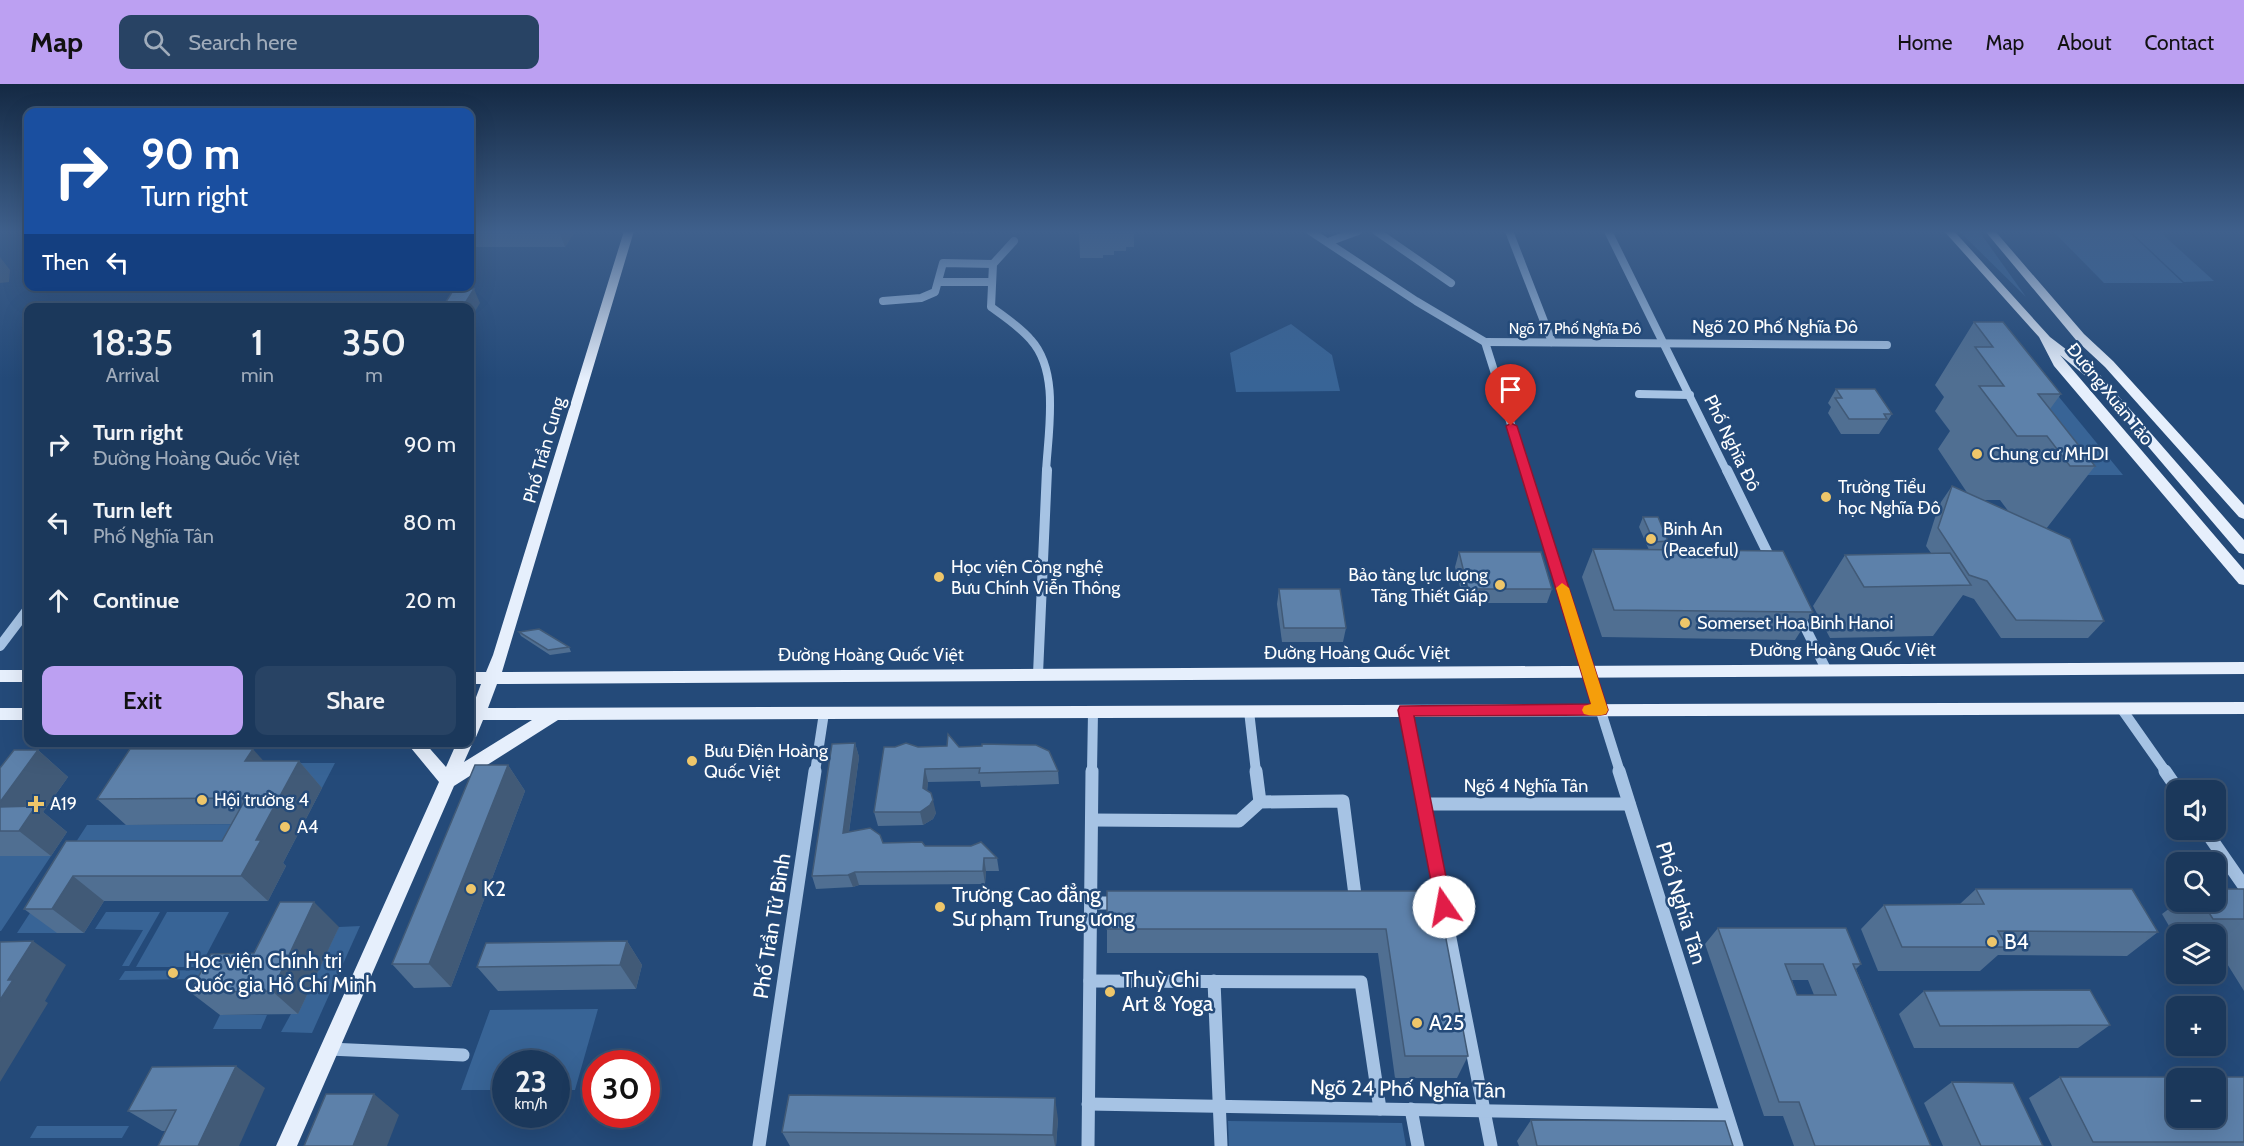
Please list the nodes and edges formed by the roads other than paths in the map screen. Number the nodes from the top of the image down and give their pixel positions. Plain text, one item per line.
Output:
1 (613, 281) edge
2 (1385, 281) edge
3 (1447, 281) edge
4 (1528, 281) edge
5 (1633, 281) edge
6 (1994, 281) edge
7 (2032, 281) edge
8 (939, 282) joint
9 (992, 282) joint
10 (1451, 283) dead end
11 (883, 301) dead end
12 (2044, 336) junction
13 (2080, 337) junction
14 (1485, 342) junction
15 (1552, 342) junction
16 (1664, 343) junction
17 (1887, 345) dead end
18 (2097, 379) junction
19 (1639, 394) dead end
20 (1690, 394) junction
21 (2244, 514) edge
22 (2244, 549) edge
23 (1775, 567) edge
24 (2241, 574) edge
25 (1791, 599) edge
26 (24, 614) edge
27 (0, 646) edge
28 (2244, 668) edge
29 (1826, 669) junction
30 (1589, 671) junction
31 (1038, 674) junction
32 (0, 676) edge
33 (24, 676) edge
34 (474, 678) edge
35 (493, 678) junction
36 (2121, 708) junction
37 (2244, 708) edge
38 (1405, 710) junction
39 (1600, 710) junction
40 (1249, 711) junction
41 (474, 712) edge
42 (1093, 712) junction
43 (824, 713) junction
44 (0, 714) edge
45 (24, 714) edge
46 (474, 714) edge
47 (556, 714) junction
48 (418, 747) edge
49 (463, 747) edge
50 (2171, 780) edge
51 (448, 781) junction
52 (1260, 802) junction
53 (1423, 804) junction
54 (1629, 804) junction
55 (1092, 820) junction
56 (2212, 840) edge
57 (2244, 886) edge
58 (1091, 903) junction
59 (1137, 904) edge
60 (1357, 906) edge
61 (1090, 981) junction
62 (1214, 981) junction
63 (329, 1049) junction
64 (463, 1055) dead end
65 (1088, 1104) junction
66 (1220, 1106) junction
67 (1380, 1109) junction
68 (1411, 1110) junction
69 (1484, 1111) junction
70 (1726, 1115) junction
71 (286, 1146) edge
72 (759, 1146) edge
73 (1088, 1146) edge
74 (1221, 1146) edge
75 (1418, 1146) edge
76 (1491, 1146) edge
77 (1737, 1146) edge

1 - 35 main road, Phố Trần Cung
2 - 14 street
3 - 10 street
4 - 15 street
5 - 16 street, Phố Nghĩa Đô
6 - 12 main road, Đường Xuân Tảo
7 - 13 main road, Đường Xuân Tảo
8 - 9 street
8 - 11 street
9 - 31 street
12 - 18 main road
12 - 24 main road, Đường Xuân Tảo
13 - 18 main road
13 - 21 main road, Đường Xuân Tảo
14 - 15 street, Ngõ 17 Phố Nghĩa Đô
14 - 30 street, Phố Nghĩa Tân
15 - 16 street, Ngõ 17 Phố Nghĩa Đô
16 - 17 street, Ngõ 20 Phố Nghĩa Đô
16 - 20 street, Phố Nghĩa Đô
18 - 22 main road
19 - 20 street
20 - 23 street, Phố Nghĩa Đô
25 - 29 street
26 - 27 street
28 - 29 main road, Đường Hoàng Quốc Việt
29 - 30 main road, Đường Hoàng Quốc Việt
30 - 31 main road, Đường Hoàng Quốc Việt
30 - 39 street, Phố Nghĩa Tân
31 - 35 main road, Đường Hoàng Quốc Việt
32 - 33 main road
34 - 35 main road, Đường Hoàng Quốc Việt
35 - 41 main road, Phố Trần Cung
36 - 37 main road
36 - 39 main road
36 - 50 street
38 - 39 main road
38 - 40 main road
38 - 53 street
39 - 54 street, Phố Nghĩa Tân
40 - 42 main road
40 - 52 street
42 - 43 main road
42 - 55 street
43 - 47 main road
43 - 72 street, Phố Trần Tử Bình
44 - 45 main road
46 - 47 main road
47 - 51 main road
48 - 51 main road
49 - 51 main road
51 - 63 main road
52 - 55 street
52 - 60 street
53 - 54 street, Ngõ 4 Nghĩa Tân
53 - 69 street
54 - 70 street, Phố Nghĩa Tân
55 - 58 street
56 - 57 street
58 - 59 street
58 - 61 street
61 - 62 street
61 - 65 street
62 - 66 street
62 - 67 street
63 - 64 street
63 - 71 main road
65 - 66 street, Ngõ 24 Phố Nghĩa Tân
65 - 73 street
66 - 67 street, Ngõ 24 Phố Nghĩa Tân
66 - 74 street
67 - 68 street, Ngõ 24 Phố Nghĩa Tân
68 - 69 street, Ngõ 24 Phố Nghĩa Tân
68 - 75 street
69 - 70 street, Ngõ 24 Phố Nghĩa Tân
69 - 76 street
70 - 77 street, Phố Nghĩa Tân

